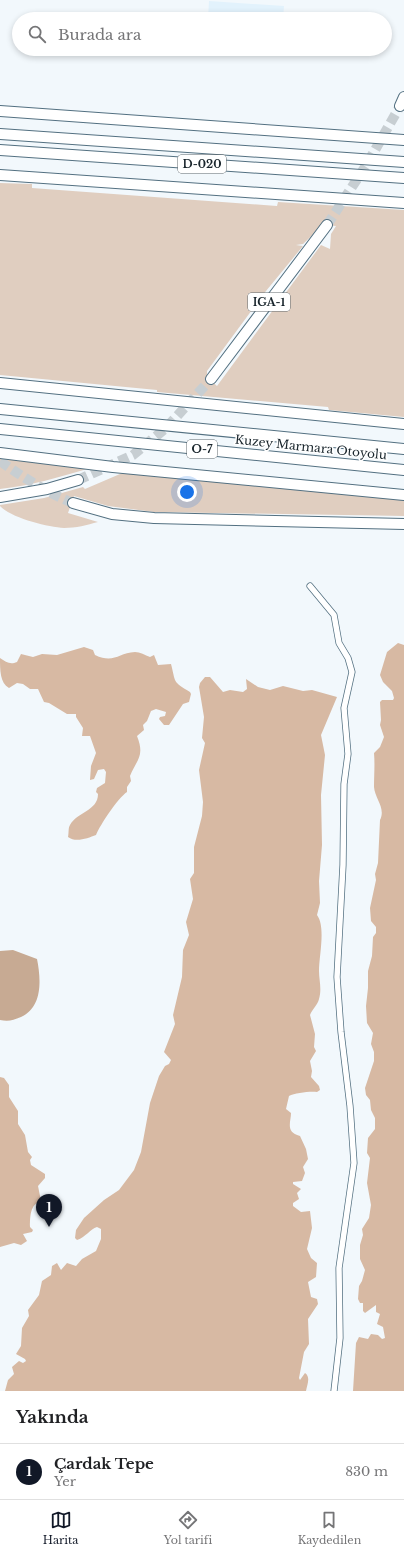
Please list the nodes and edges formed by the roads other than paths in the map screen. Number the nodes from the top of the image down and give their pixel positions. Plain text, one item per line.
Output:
1 (0, 111) edge
2 (0, 134) edge
3 (404, 140) edge
4 (0, 150) edge
5 (404, 162) edge
6 (0, 175) edge
7 (404, 178) edge
8 (404, 203) edge
9 (327, 225) tunnel mouth
10 (211, 379) tunnel mouth
11 (0, 383) edge
12 (0, 409) edge
13 (404, 424) edge
14 (0, 428) edge
15 (404, 449) edge
16 (0, 453) edge
17 (404, 470) edge
18 (78, 480) tunnel mouth
19 (404, 495) edge
20 (0, 496) edge
21 (73, 503) tunnel mouth
22 (404, 524) edge
23 (310, 586) dead end
24 (334, 1391) edge

1 - 3 highway
2 - 5 highway, D-020
4 - 7 highway, D-020
6 - 8 highway
9 - 10 highway, IGA-1
11 - 13 highway
12 - 15 highway, Kuzey Marmara Otoyolu / O-7
14 - 17 highway, Kuzey Marmara Otoyolu / O-7
16 - 19 highway
18 - 20 highway
21 - 22 highway
23 - 24 street

